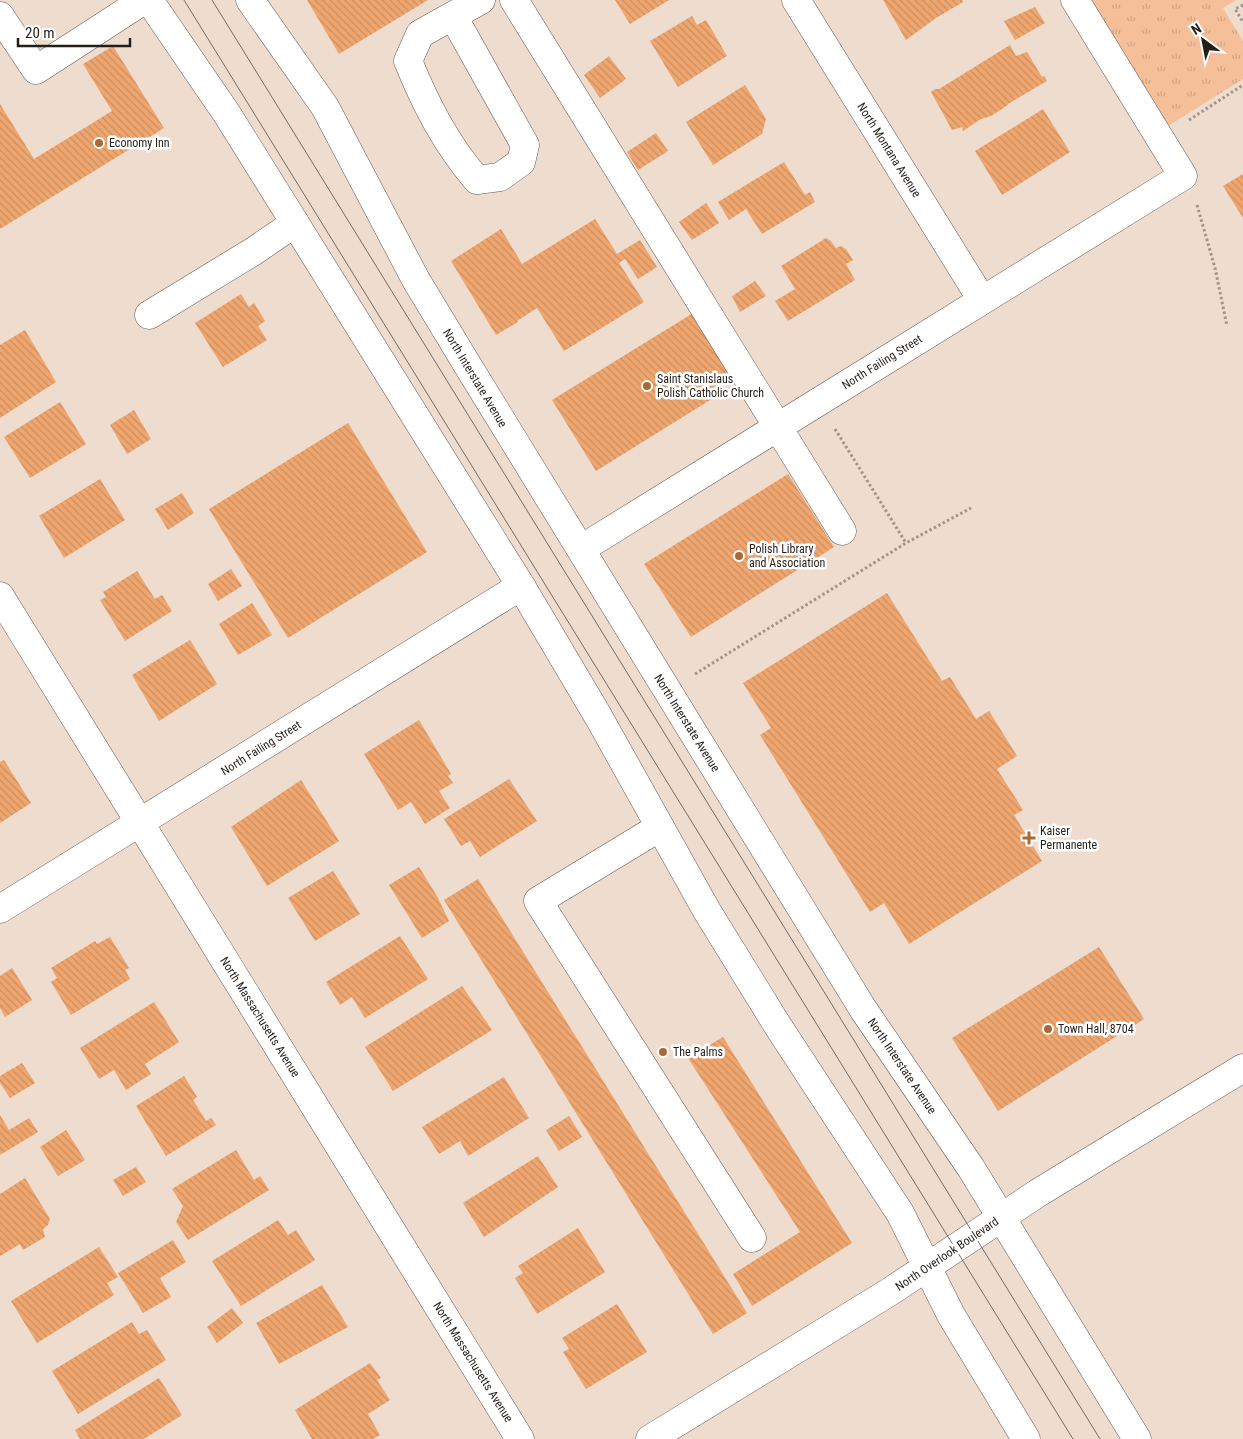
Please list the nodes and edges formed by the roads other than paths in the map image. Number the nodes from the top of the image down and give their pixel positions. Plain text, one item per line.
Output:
1 (144, 0) edge
2 (150, 0) edge
3 (250, 0) edge
4 (482, 0) edge
5 (514, 0) edge
6 (796, 0) edge
7 (1074, 0) edge
8 (0, 16) edge
9 (453, 16) junction
10 (295, 223) junction
11 (982, 300) junction
12 (149, 315) dead end
13 (778, 426) junction
14 (842, 531) dead end
15 (581, 549) junction
16 (521, 586) junction
17 (0, 596) edge
18 (140, 823) junction
19 (660, 827) junction
20 (0, 909) edge
21 (1243, 1068) edge
22 (1002, 1218) junction
23 (752, 1238) dead end
24 (927, 1267) junction
25 (520, 1439) edge
26 (650, 1439) edge
27 (1026, 1439) edge
28 (1137, 1439) edge

1 - 8 street
2 - 10 street
3 - 15 street, North Interstate Avenue
4 - 9 street
5 - 13 street
6 - 11 street, North Montana Avenue
7 - 11 street, North Failing Street
9 - 9 street
10 - 12 street
10 - 16 street
11 - 13 street, North Failing Street
13 - 14 street
13 - 15 street, North Failing Street
15 - 22 street, North Interstate Avenue
16 - 18 street, North Failing Street
16 - 19 street
17 - 18 street, North Massachusetts Avenue
18 - 20 street, North Failing Street
18 - 25 street, North Massachusetts Avenue
19 - 23 street
19 - 24 street
21 - 22 street, North Overlook Boulevard
22 - 24 street, North Overlook Boulevard
22 - 28 street, North Interstate Avenue
24 - 26 street, North Overlook Boulevard
24 - 27 street

